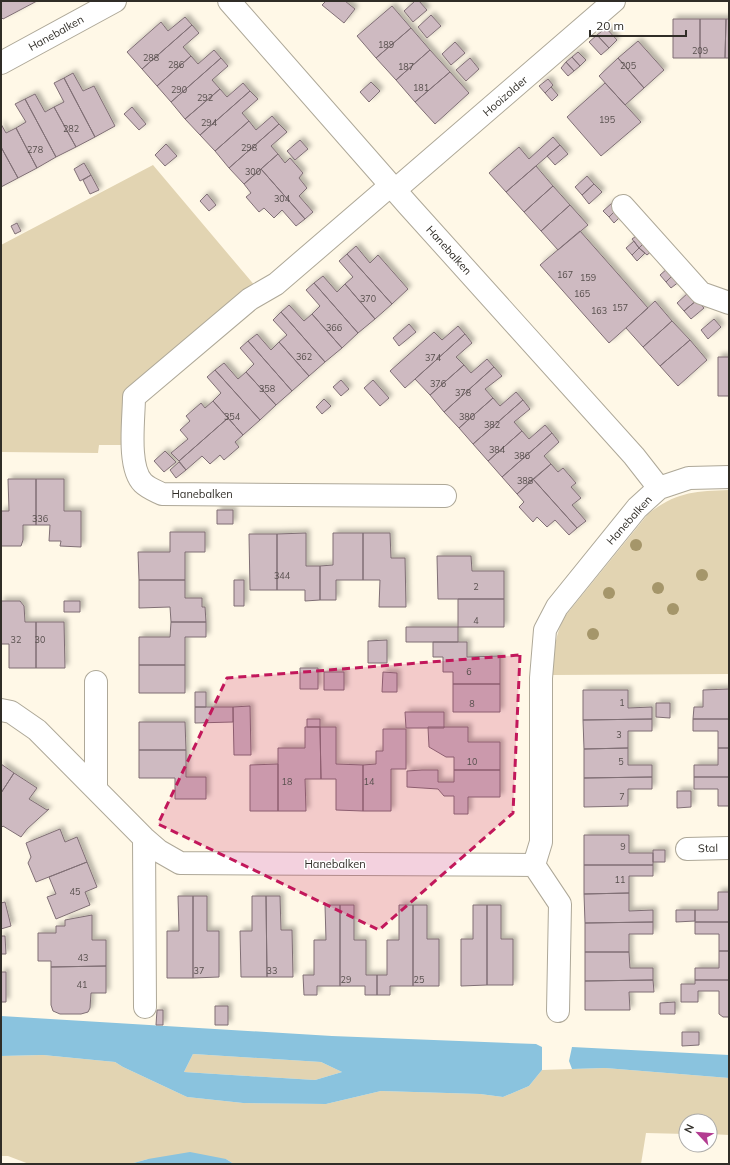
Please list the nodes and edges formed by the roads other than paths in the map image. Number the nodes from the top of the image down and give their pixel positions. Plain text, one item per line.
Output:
1 (229, 1) edge
2 (614, 1) edge
3 (112, 2) edge
4 (1, 63) edge
5 (393, 188) junction
6 (623, 206) dead end
7 (729, 303) edge
8 (729, 478) edge
9 (659, 488) junction
10 (445, 496) dead end
11 (96, 682) dead end
12 (1, 710) edge
13 (96, 788) junction
14 (144, 838) junction
15 (729, 848) edge
16 (687, 849) dead end
17 (534, 865) junction
18 (145, 1007) dead end
19 (558, 1011) dead end

1 - 5 street, Hanebalken
2 - 5 street, Hooizolder
3 - 4 street, Hanebalken
5 - 9 street, Hanebalken
5 - 10 street, Hanebalken
6 - 7 street
8 - 9 street
9 - 17 street, Hanebalken
11 - 13 street
12 - 13 street, Hanebalken
13 - 14 street, Hanebalken
14 - 17 street, Hanebalken
14 - 18 street
15 - 16 street, Stal
17 - 19 street

